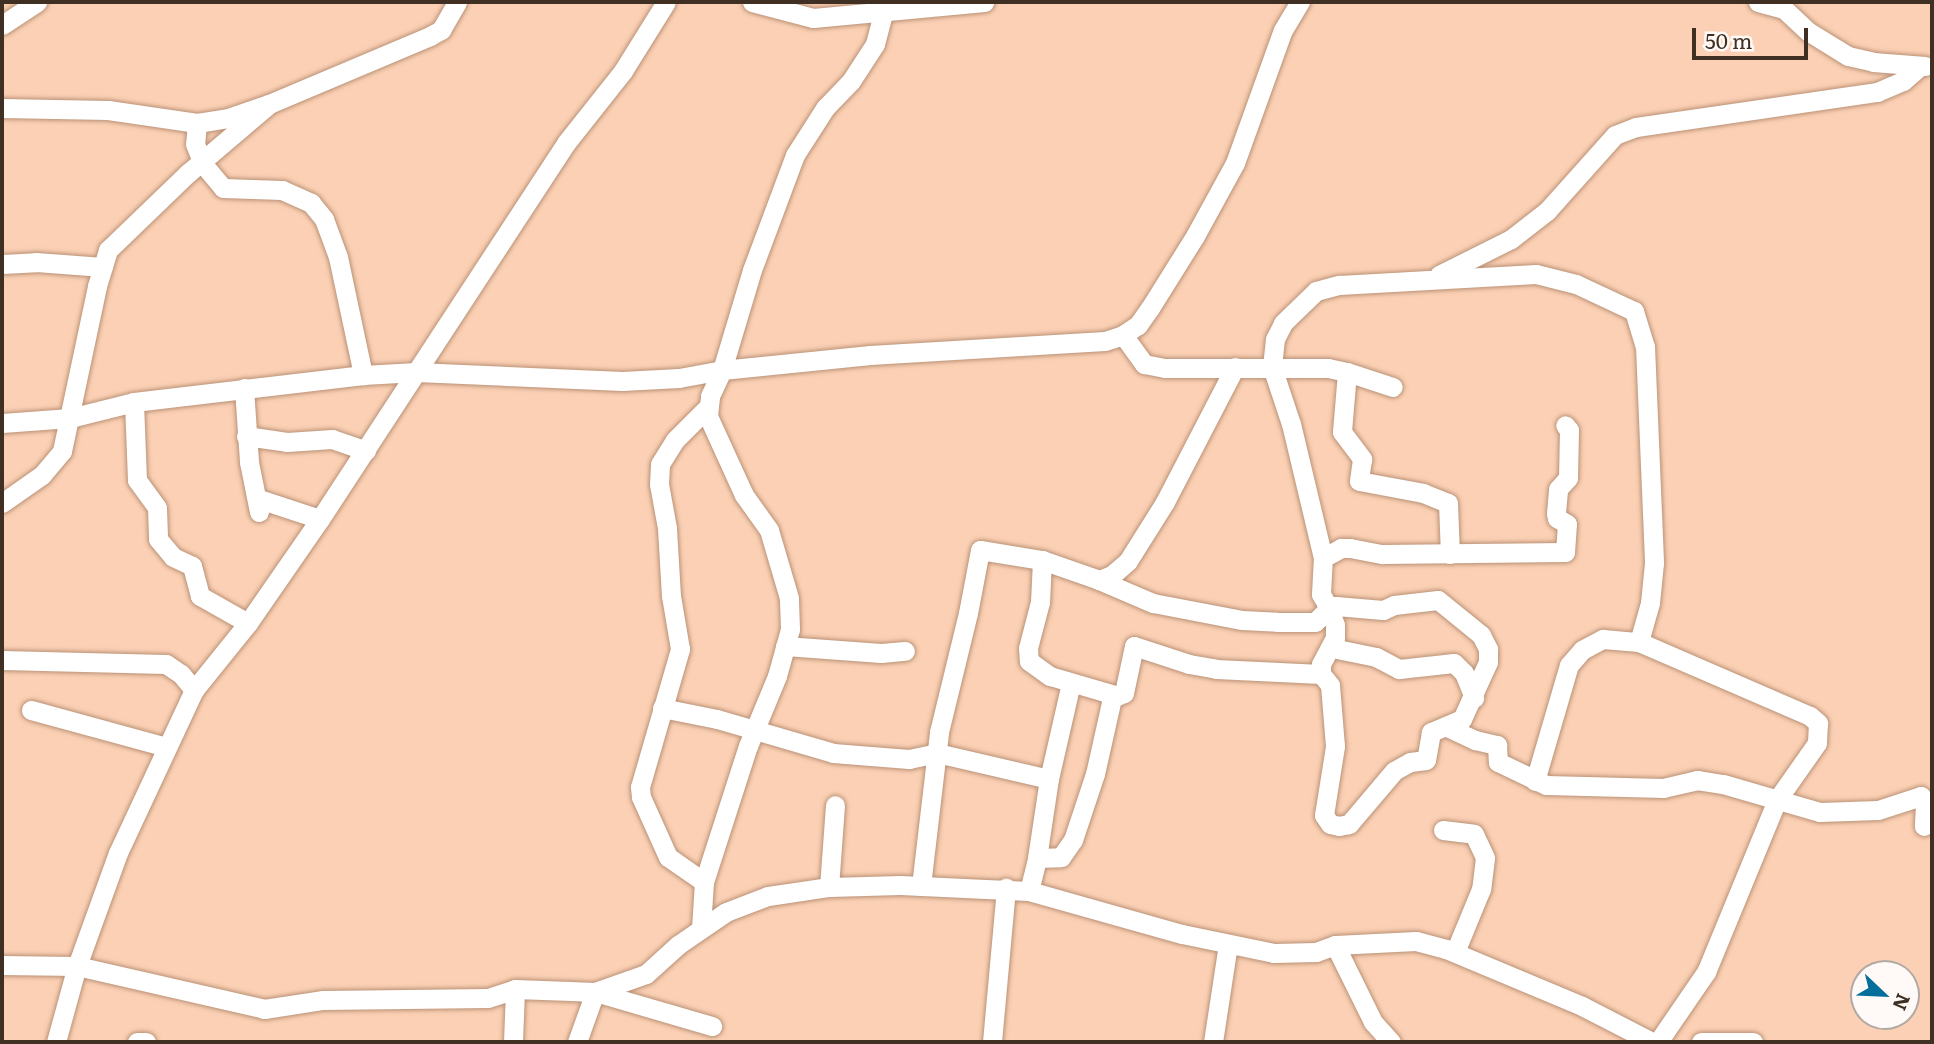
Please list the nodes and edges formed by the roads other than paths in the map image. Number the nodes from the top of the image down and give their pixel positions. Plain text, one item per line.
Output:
1 (37, 2) edge
2 (457, 2) edge
3 (666, 2) edge
4 (752, 2) edge
5 (984, 2) edge
6 (1300, 2) edge
7 (1758, 2) edge
8 (885, 7) edge
9 (2, 25) edge
10 (1926, 66) edge
11 (269, 104) junction
12 (2, 108) edge
13 (197, 123) junction
14 (203, 164) junction
15 (2, 264) edge
16 (103, 267) junction
17 (1433, 279) junction
18 (1123, 335) junction
19 (1235, 367) junction
20 (1272, 367) junction
21 (722, 370) junction
22 (416, 372) junction
23 (1346, 372) junction
24 (363, 375) junction
25 (1393, 387) dead end
26 (244, 388) junction
27 (134, 402) junction
28 (708, 407) junction
29 (70, 418) junction
30 (2, 423) edge
31 (1565, 425) dead end
32 (246, 436) junction
33 (366, 451) junction
34 (2, 503) edge
35 (320, 519) junction
36 (1450, 554) junction
37 (1323, 558) junction
38 (1042, 560) junction
39 (1099, 580) junction
40 (1329, 608) junction
41 (248, 623) junction
42 (1639, 642) junction
43 (785, 646) junction
44 (1332, 648) junction
45 (905, 651) dead end
46 (2, 660) edge
47 (1321, 674) junction
48 (1071, 683) junction
49 (194, 690) junction
50 (1115, 695) junction
51 (1474, 698) junction
52 (662, 708) junction
53 (31, 710) dead end
54 (1447, 727) junction
55 (754, 730) junction
56 (166, 747) junction
57 (937, 753) junction
58 (1049, 779) junction
59 (1535, 781) junction
60 (1777, 800) junction
61 (835, 805) dead end
62 (1924, 827) dead end
63 (1443, 830) dead end
64 (1037, 858) junction
65 (704, 882) junction
66 (921, 886) junction
67 (829, 887) junction
68 (1006, 888) junction
69 (1029, 891) junction
70 (701, 928) junction
71 (1228, 944) junction
72 (1335, 945) junction
73 (1455, 952) junction
74 (2, 965) edge
75 (77, 966) junction
76 (515, 989) junction
77 (595, 992) junction
78 (712, 1026) dead end
79 (55, 1042) edge
80 (137, 1042) edge
81 (146, 1042) edge
82 (513, 1042) edge
83 (577, 1042) edge
84 (992, 1042) edge
85 (1213, 1042) edge
86 (1391, 1042) edge
87 (1655, 1042) edge
88 (1701, 1042) edge
89 (1753, 1042) edge

1 - 9 street
2 - 11 street
3 - 22 street
4 - 8 street
5 - 8 street
6 - 18 street
7 - 10 street
8 - 21 street
10 - 17 street
11 - 13 street
11 - 14 street
12 - 13 street
13 - 14 street
14 - 16 street
14 - 24 street
15 - 16 street
16 - 29 street
17 - 20 street
17 - 42 street
18 - 19 street
18 - 21 street
19 - 20 street
19 - 39 street
20 - 23 street
20 - 37 street
21 - 22 street
21 - 28 street
22 - 24 street
22 - 33 street
23 - 25 street
23 - 36 street
24 - 26 street
26 - 27 street
26 - 32 street
27 - 29 street
27 - 41 street
28 - 43 street
28 - 52 street
29 - 30 street
29 - 34 street
31 - 36 street
32 - 33 street
32 - 35 street
33 - 35 street
35 - 41 street
36 - 37 street
37 - 40 street
38 - 39 street
38 - 48 street
38 - 57 street
39 - 40 street
40 - 44 street
40 - 51 street
41 - 49 street
42 - 59 street
42 - 60 street
43 - 45 street
43 - 55 street
44 - 47 street
44 - 51 street
46 - 49 street
47 - 50 street
47 - 54 street
48 - 50 street
48 - 58 street
49 - 56 street
50 - 64 street
51 - 54 street
52 - 55 street
52 - 65 street
53 - 56 street
54 - 59 street
55 - 57 street
55 - 65 street
56 - 75 street
57 - 58 street
57 - 66 street
58 - 64 street
59 - 60 street
60 - 62 street
60 - 87 street
61 - 67 street
63 - 73 street
64 - 69 street
65 - 70 street
66 - 67 street
66 - 68 street
67 - 70 street
68 - 69 street
68 - 84 street
69 - 71 street
70 - 77 street
71 - 72 street
71 - 85 street
72 - 73 street
72 - 86 street
73 - 87 street
74 - 75 street
75 - 76 street
75 - 79 street
76 - 77 street
76 - 82 street
77 - 78 street
77 - 83 street
80 - 81 street
88 - 89 street

